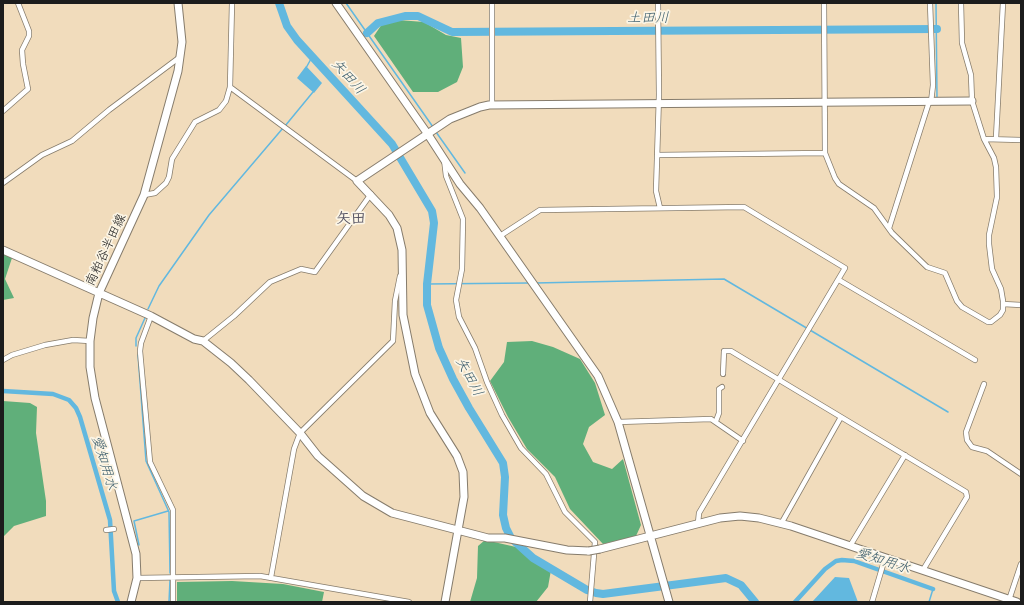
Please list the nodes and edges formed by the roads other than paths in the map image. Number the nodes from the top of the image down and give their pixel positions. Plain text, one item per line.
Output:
1 (18, 3) edge
2 (178, 3) edge
3 (232, 3) edge
4 (336, 3) edge
5 (492, 3) edge
6 (658, 3) edge
7 (824, 3) edge
8 (930, 3) edge
9 (961, 3) edge
10 (1003, 3) edge
11 (181, 56) junction
12 (230, 87) junction
13 (972, 101) junction
14 (930, 102) junction
15 (825, 103) junction
16 (658, 104) junction
17 (492, 106) junction
18 (3, 111) edge
19 (427, 133) junction
20 (996, 138) junction
21 (984, 139) junction
22 (1021, 140) edge
23 (825, 154) junction
24 (657, 155) junction
25 (444, 159) junction
26 (357, 181) junction
27 (3, 183) edge
28 (371, 194) junction
29 (144, 195) junction
30 (660, 208) junction
31 (889, 228) junction
32 (500, 236) junction
33 (3, 250) edge
34 (402, 275) junction
35 (839, 280) junction
36 (99, 293) junction
37 (1003, 304) junction
38 (1021, 305) edge
39 (151, 316) junction
40 (90, 341) junction
41 (203, 341) junction
42 (3, 360) edge
43 (974, 360) dead end
44 (723, 374) dead end
45 (779, 380) junction
46 (984, 384) dead end
47 (722, 387) dead end
48 (841, 418) junction
49 (716, 421) junction
50 (618, 422) junction
51 (300, 433) junction
52 (743, 441) junction
53 (906, 455) junction
54 (1021, 474) edge
55 (698, 523) junction
56 (781, 524) junction
57 (114, 529) dead end
58 (106, 530) dead end
59 (458, 530) junction
60 (650, 537) junction
61 (850, 546) junction
62 (884, 562) junction
63 (1021, 564) edge
64 (923, 570) junction
65 (174, 577) junction
66 (271, 577) junction
67 (137, 578) junction
68 (668, 601) edge
69 (1009, 601) edge
70 (132, 602) edge
71 (173, 602) edge
72 (409, 602) edge
73 (446, 602) edge
74 (590, 602) edge
75 (872, 602) edge
76 (1017, 602) edge

1 - 18 street
2 - 11 street, 南粕谷半田線
3 - 12 street
4 - 19 street
5 - 17 street
6 - 16 street
7 - 15 street
8 - 14 street
9 - 13 street
10 - 20 street
11 - 27 street
11 - 29 street, 南粕谷半田線
12 - 26 street
12 - 29 street
13 - 14 street
13 - 21 street
14 - 15 street
14 - 31 street
15 - 16 street
15 - 23 street
16 - 17 street
16 - 24 street
17 - 19 street
19 - 25 street
19 - 26 street
20 - 21 street
20 - 22 street
21 - 37 street
23 - 24 street
23 - 31 street
24 - 30 street
25 - 32 street
25 - 74 street
26 - 28 street
28 - 34 street
28 - 41 street
29 - 36 street, 南粕谷半田線
30 - 32 street
30 - 35 street
31 - 37 street
32 - 50 street
33 - 36 street
34 - 51 street
34 - 59 street
35 - 43 street
35 - 45 street
36 - 39 street
36 - 40 street, 南粕谷半田線
37 - 38 street
39 - 41 street
39 - 65 street
40 - 42 street
40 - 67 street, 南粕谷半田線
41 - 51 street
44 - 45 street
45 - 48 street
45 - 52 street
46 - 54 street
47 - 49 street
48 - 53 street
48 - 56 street
49 - 50 street
49 - 52 street
50 - 60 street
51 - 59 street
51 - 66 street
52 - 55 street
53 - 61 street
53 - 64 street
55 - 56 street
55 - 60 street
56 - 61 street
57 - 58 street
59 - 60 street, bridge
59 - 73 street
60 - 68 street
61 - 62 street
62 - 64 street
62 - 75 street
63 - 69 street
64 - 69 street
65 - 66 street
65 - 67 street
65 - 71 street
66 - 72 street
67 - 70 street, 南粕谷半田線
69 - 76 street

